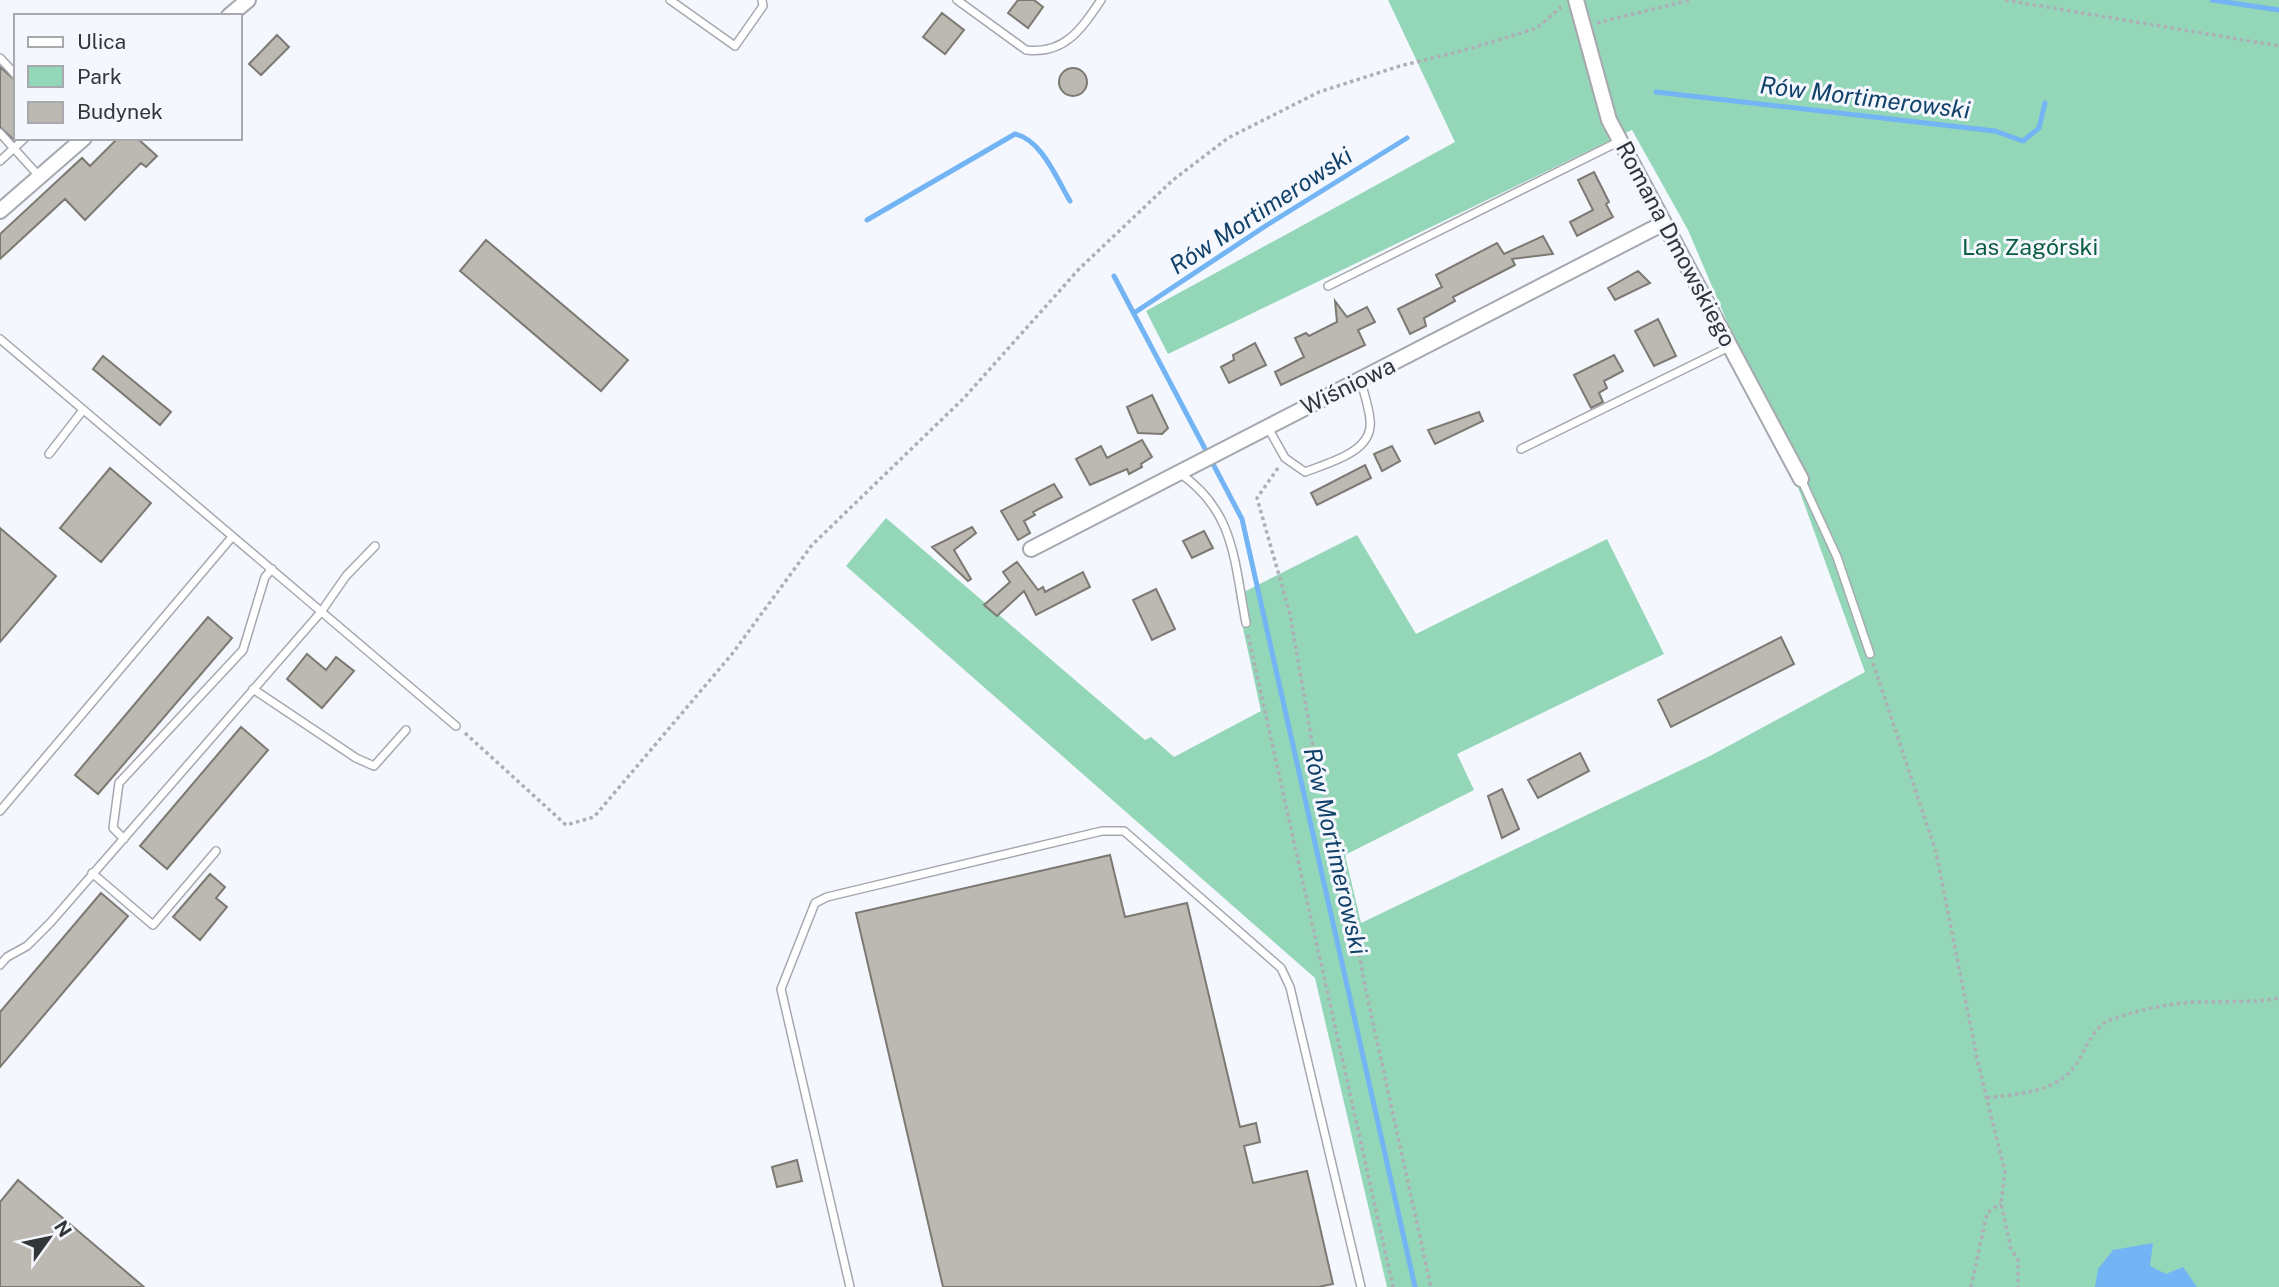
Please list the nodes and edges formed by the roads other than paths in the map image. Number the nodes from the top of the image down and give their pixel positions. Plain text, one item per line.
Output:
1 (248, 0) edge
2 (670, 0) edge
3 (762, 0) edge
4 (957, 0) edge
5 (1101, 0) edge
6 (1576, 1) edge
7 (231, 14) edge
8 (0, 58) edge
9 (14, 73) edge
10 (0, 133) edge
11 (23, 140) edge
12 (82, 140) edge
13 (1620, 141) junction
14 (14, 149) junction
15 (0, 161) edge
16 (39, 176) junction
17 (0, 211) edge
18 (1664, 223) junction
19 (1328, 286) dead end
20 (0, 340) edge
21 (1731, 345) junction
22 (1361, 381) junction
23 (83, 410) junction
24 (1267, 426) junction
25 (1521, 449) dead end
26 (49, 454) dead end
27 (1178, 471) junction
28 (1801, 479) joint
29 (232, 537) junction
30 (375, 546) dead end
31 (1031, 549) dead end
32 (272, 569) junction
33 (321, 612) junction
34 (1246, 623) road end
35 (1870, 654) road end
36 (253, 688) junction
37 (456, 726) road end
38 (406, 730) dead end
39 (0, 811) edge
40 (124, 839) junction
41 (216, 850) dead end
42 (92, 873) junction
43 (0, 951) edge
44 (7, 957) junction
45 (0, 965) edge
46 (850, 1287) edge
47 (1361, 1287) edge

1 - 7 street
2 - 3 lane
4 - 5 lane
6 - 13 street, Romana Dmowskiego
8 - 9 lane
10 - 14 lane
11 - 14 lane
12 - 16 street
13 - 18 street, Romana Dmowskiego
13 - 19 lane
14 - 15 lane
14 - 16 lane
16 - 17 street
18 - 21 street, Romana Dmowskiego
18 - 22 street, Wiśniowa
20 - 23 lane
21 - 25 lane
21 - 28 street, Romana Dmowskiego
22 - 24 street, Wiśniowa
22 - 24 lane
23 - 26 lane
23 - 29 lane
24 - 27 street, Wiśniowa
27 - 31 street, Wiśniowa
27 - 34 lane
28 - 35 lane
29 - 32 lane
29 - 39 lane
30 - 33 lane
32 - 33 lane
32 - 40 lane
33 - 36 lane
33 - 37 lane
36 - 38 lane
36 - 40 lane
40 - 42 lane
41 - 42 lane
42 - 44 lane
43 - 44 lane
44 - 45 lane
46 - 47 lane

